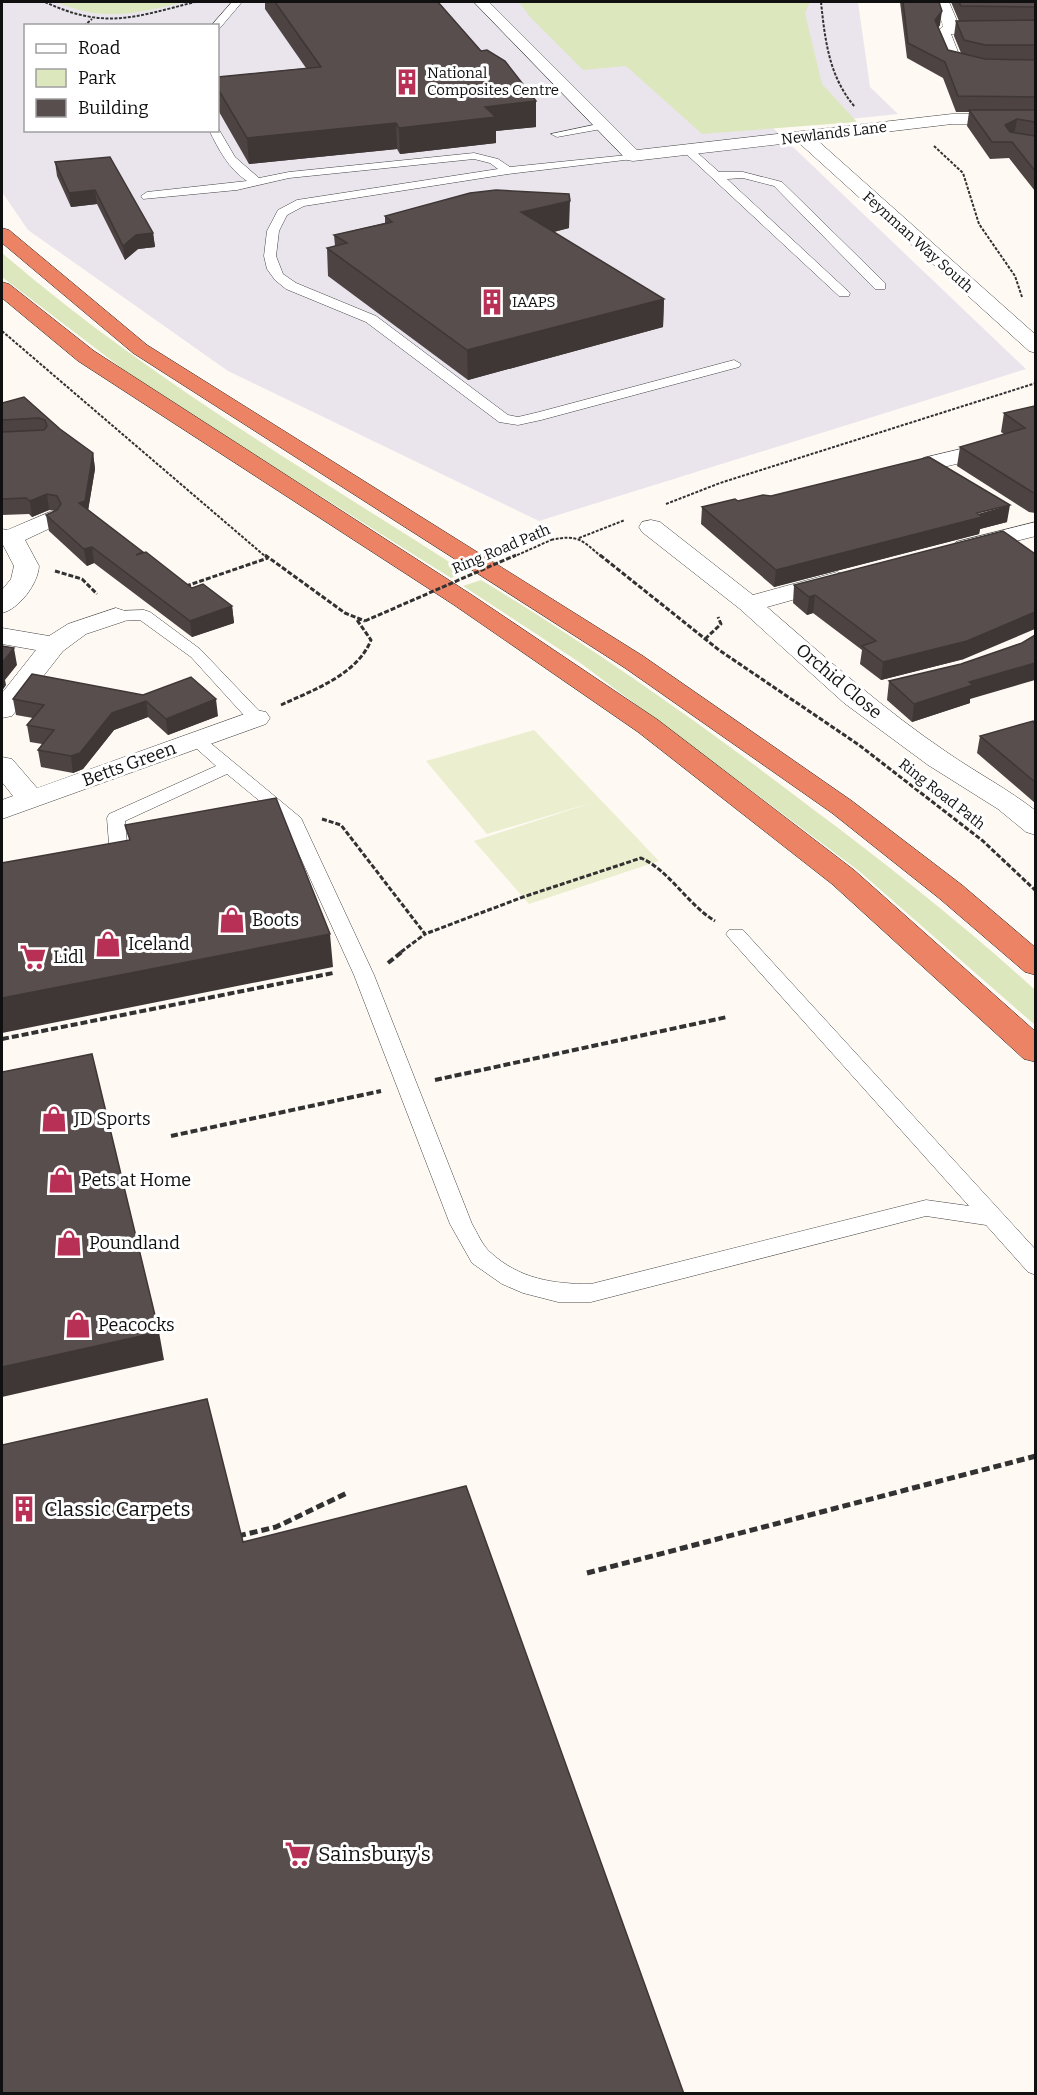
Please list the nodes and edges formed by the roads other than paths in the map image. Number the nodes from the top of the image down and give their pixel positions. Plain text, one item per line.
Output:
1 (237, 2) edge
2 (481, 2) edge
3 (942, 2) edge
4 (218, 24) edge
5 (1035, 27) edge
6 (952, 28) junction
7 (989, 68) junction
8 (1035, 68) edge
9 (1000, 86) edge
10 (1035, 119) edge
11 (603, 126) junction
12 (215, 132) edge
13 (557, 134) dead end
14 (809, 142) junction
15 (687, 149) junction
16 (640, 155) junction
17 (508, 171) junction
18 (717, 176) junction
19 (257, 182) junction
20 (147, 196) dead end
21 (2, 234) edge
22 (880, 286) dead end
23 (2, 288) edge
24 (844, 293) dead end
25 (1035, 347) edge
26 (734, 364) dead end
27 (982, 452) edge
28 (931, 463) junction
29 (908, 469) edge
30 (961, 482) edge
31 (1011, 514) edge
32 (647, 517) road end
33 (51, 519) edge
34 (1035, 522) edge
35 (1035, 529) edge
36 (6, 537) edge
37 (937, 554) edge
38 (860, 574) edge
39 (748, 604) junction
40 (2, 605) edge
41 (116, 616) joint
42 (2, 636) edge
43 (54, 645) junction
44 (888, 688) edge
45 (854, 698) junction
46 (2, 710) edge
47 (256, 718) joint
48 (196, 740) junction
49 (2, 765) edge
50 (228, 766) junction
51 (1035, 795) edge
52 (32, 800) junction
53 (1008, 803) junction
54 (2, 810) edge
55 (1035, 826) edge
56 (140, 839) edge
57 (118, 844) junction
58 (94, 849) edge
59 (736, 934) road end
60 (1035, 965) edge
61 (1035, 1051) edge
62 (993, 1218) junction
63 (1035, 1266) edge

1 - 4 lane
2 - 11 street
3 - 6 street
5 - 6 street
6 - 7 street
7 - 8 street
7 - 9 street
10 - 14 street, Newlands Lane
11 - 13 lane
11 - 16 street
12 - 19 lane
14 - 15 street, Newlands Lane
14 - 25 street, Feynman Way South
15 - 16 street, Newlands Lane
15 - 18 lane
16 - 17 lane
17 - 19 lane
17 - 26 lane
18 - 22 lane
18 - 24 lane
19 - 20 lane
21 - 60 highway
23 - 61 highway
27 - 28 street
28 - 29 street
28 - 30 street
31 - 34 street
32 - 39 street, Orchid Close
33 - 36 street
35 - 37 street
36 - 40 street
38 - 39 street
39 - 45 street, Orchid Close
41 - 43 street
41 - 47 lane
42 - 43 street
43 - 46 street
44 - 45 street
45 - 53 street, Orchid Close
47 - 48 street, Betts Green
48 - 50 lane
48 - 52 street, Betts Green
49 - 52 street
50 - 57 lane
50 - 62 lane
51 - 53 street
52 - 54 street, Betts Green
53 - 55 street, Orchid Close
56 - 57 lane
57 - 58 lane
59 - 62 lane
62 - 63 lane

